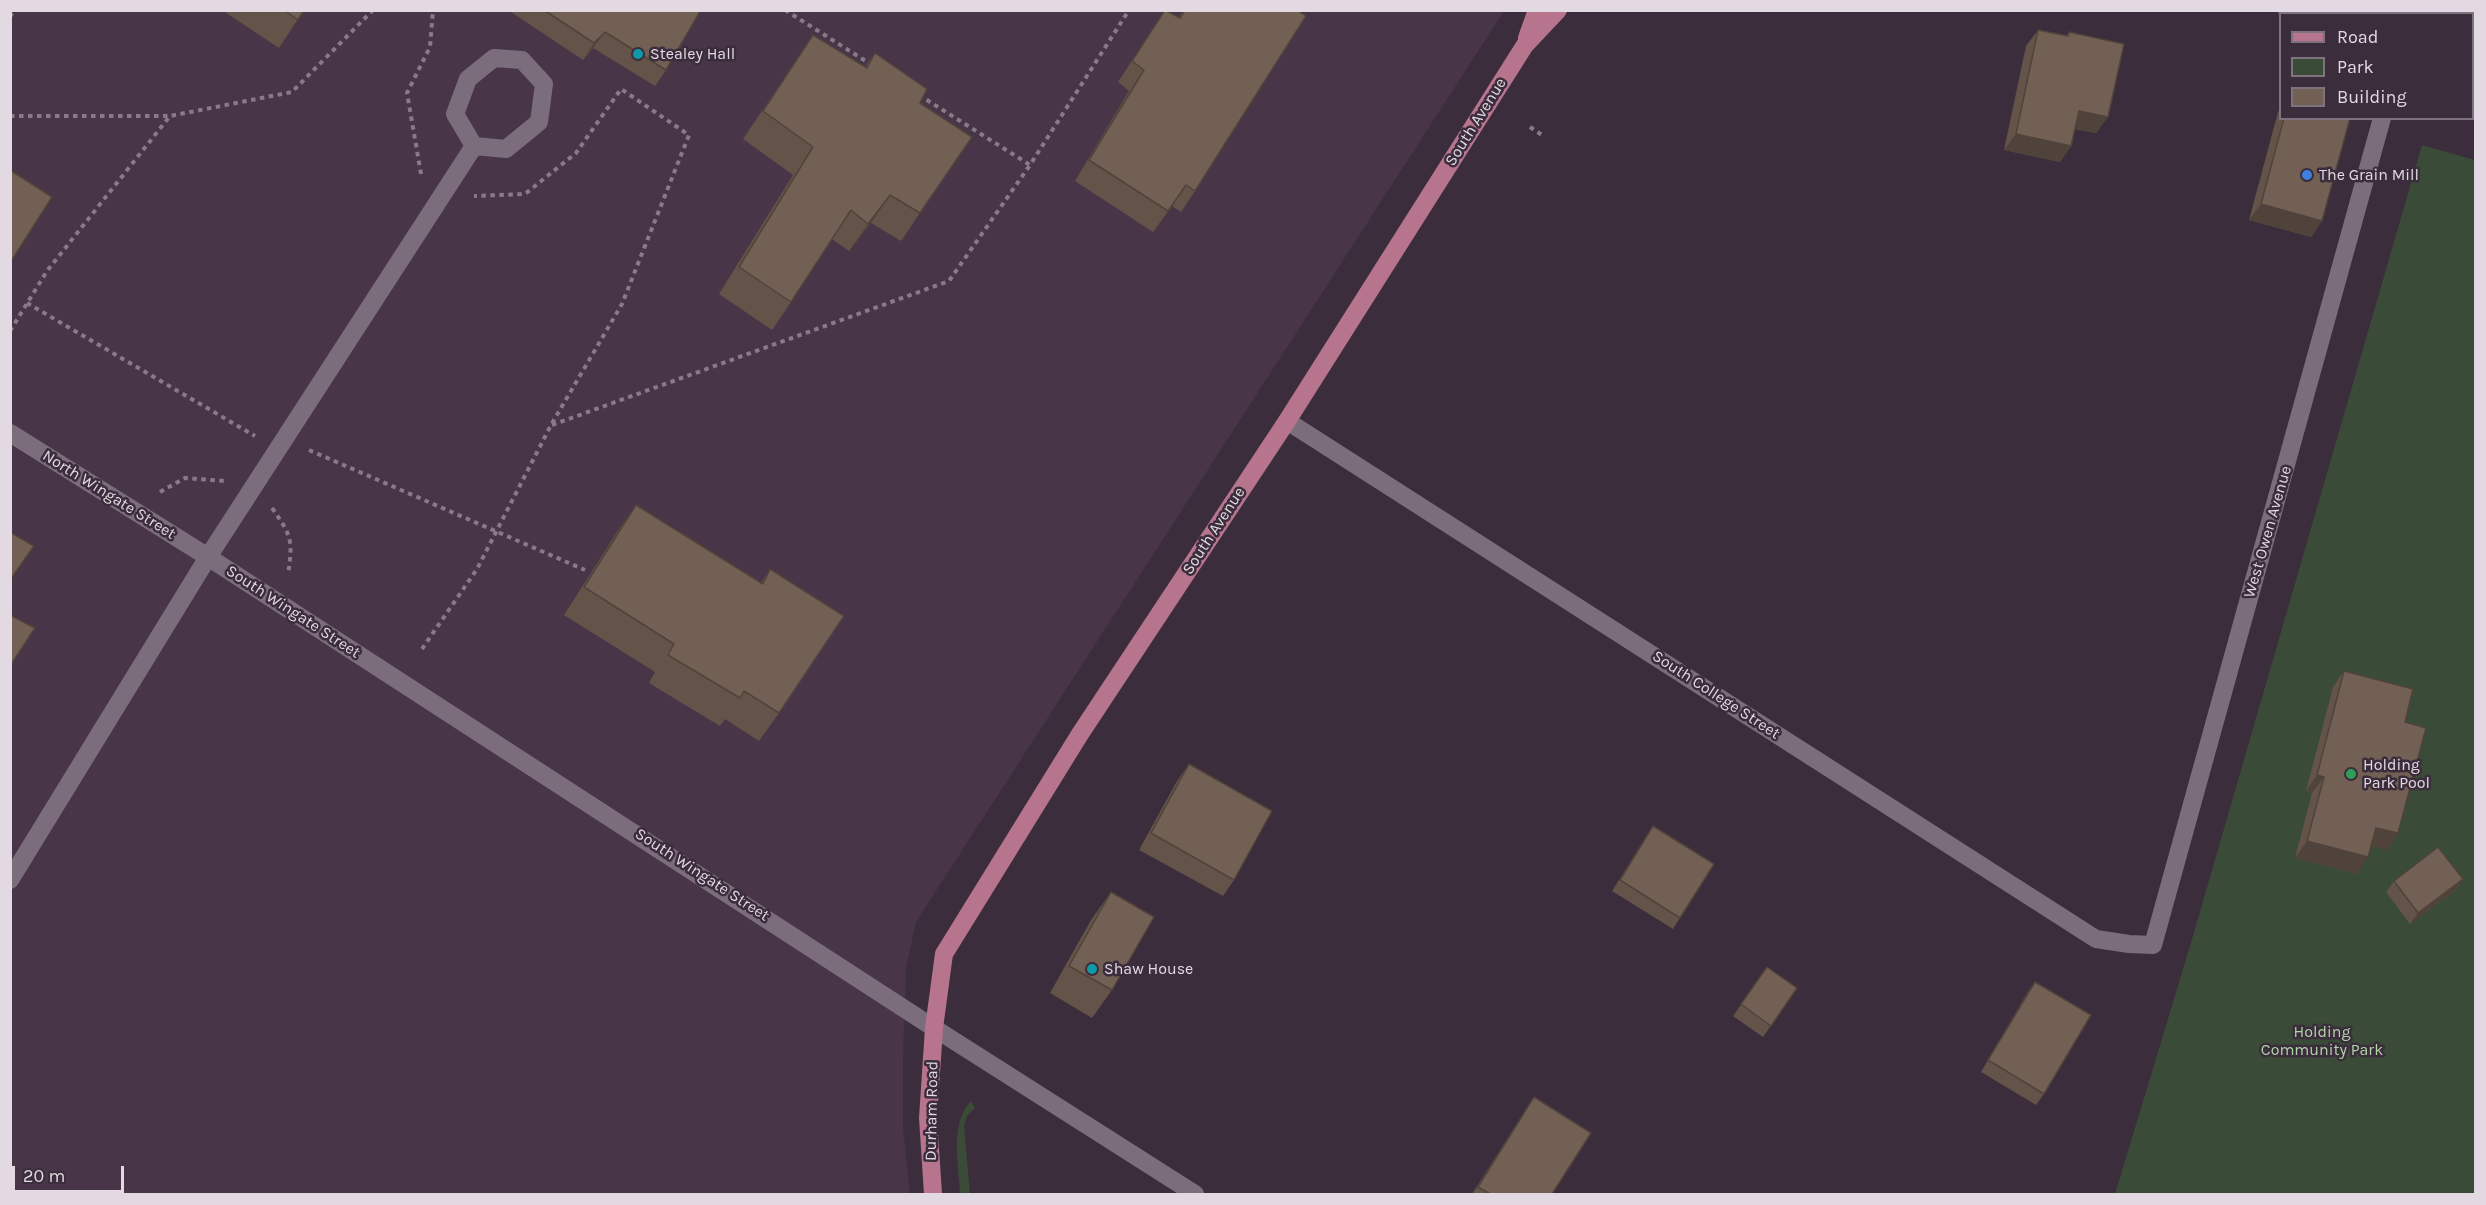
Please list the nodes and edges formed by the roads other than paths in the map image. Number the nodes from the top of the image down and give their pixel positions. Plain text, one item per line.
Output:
1 (1537, 10) edge
2 (1558, 10) edge
3 (1525, 45) junction
4 (2381, 120) edge
5 (474, 146) junction
6 (1287, 421) junction
7 (10, 433) edge
8 (208, 557) junction
9 (16, 858) edge
10 (10, 880) edge
11 (2153, 945) joint
12 (934, 1028) junction
13 (933, 1194) edge
14 (1195, 1194) edge

1 - 3 main road, South Avenue
2 - 3 main road, South Avenue
3 - 6 main road, South Avenue
4 - 11 street, West Owen Avenue
5 - 5 street
5 - 8 street
6 - 11 street, South College Street
6 - 12 main road, South Avenue
7 - 8 street, North Wingate Street
8 - 9 street
8 - 12 street, South Wingate Street
9 - 10 street
12 - 13 main road, Durham Road
12 - 14 street, South Wingate Street

